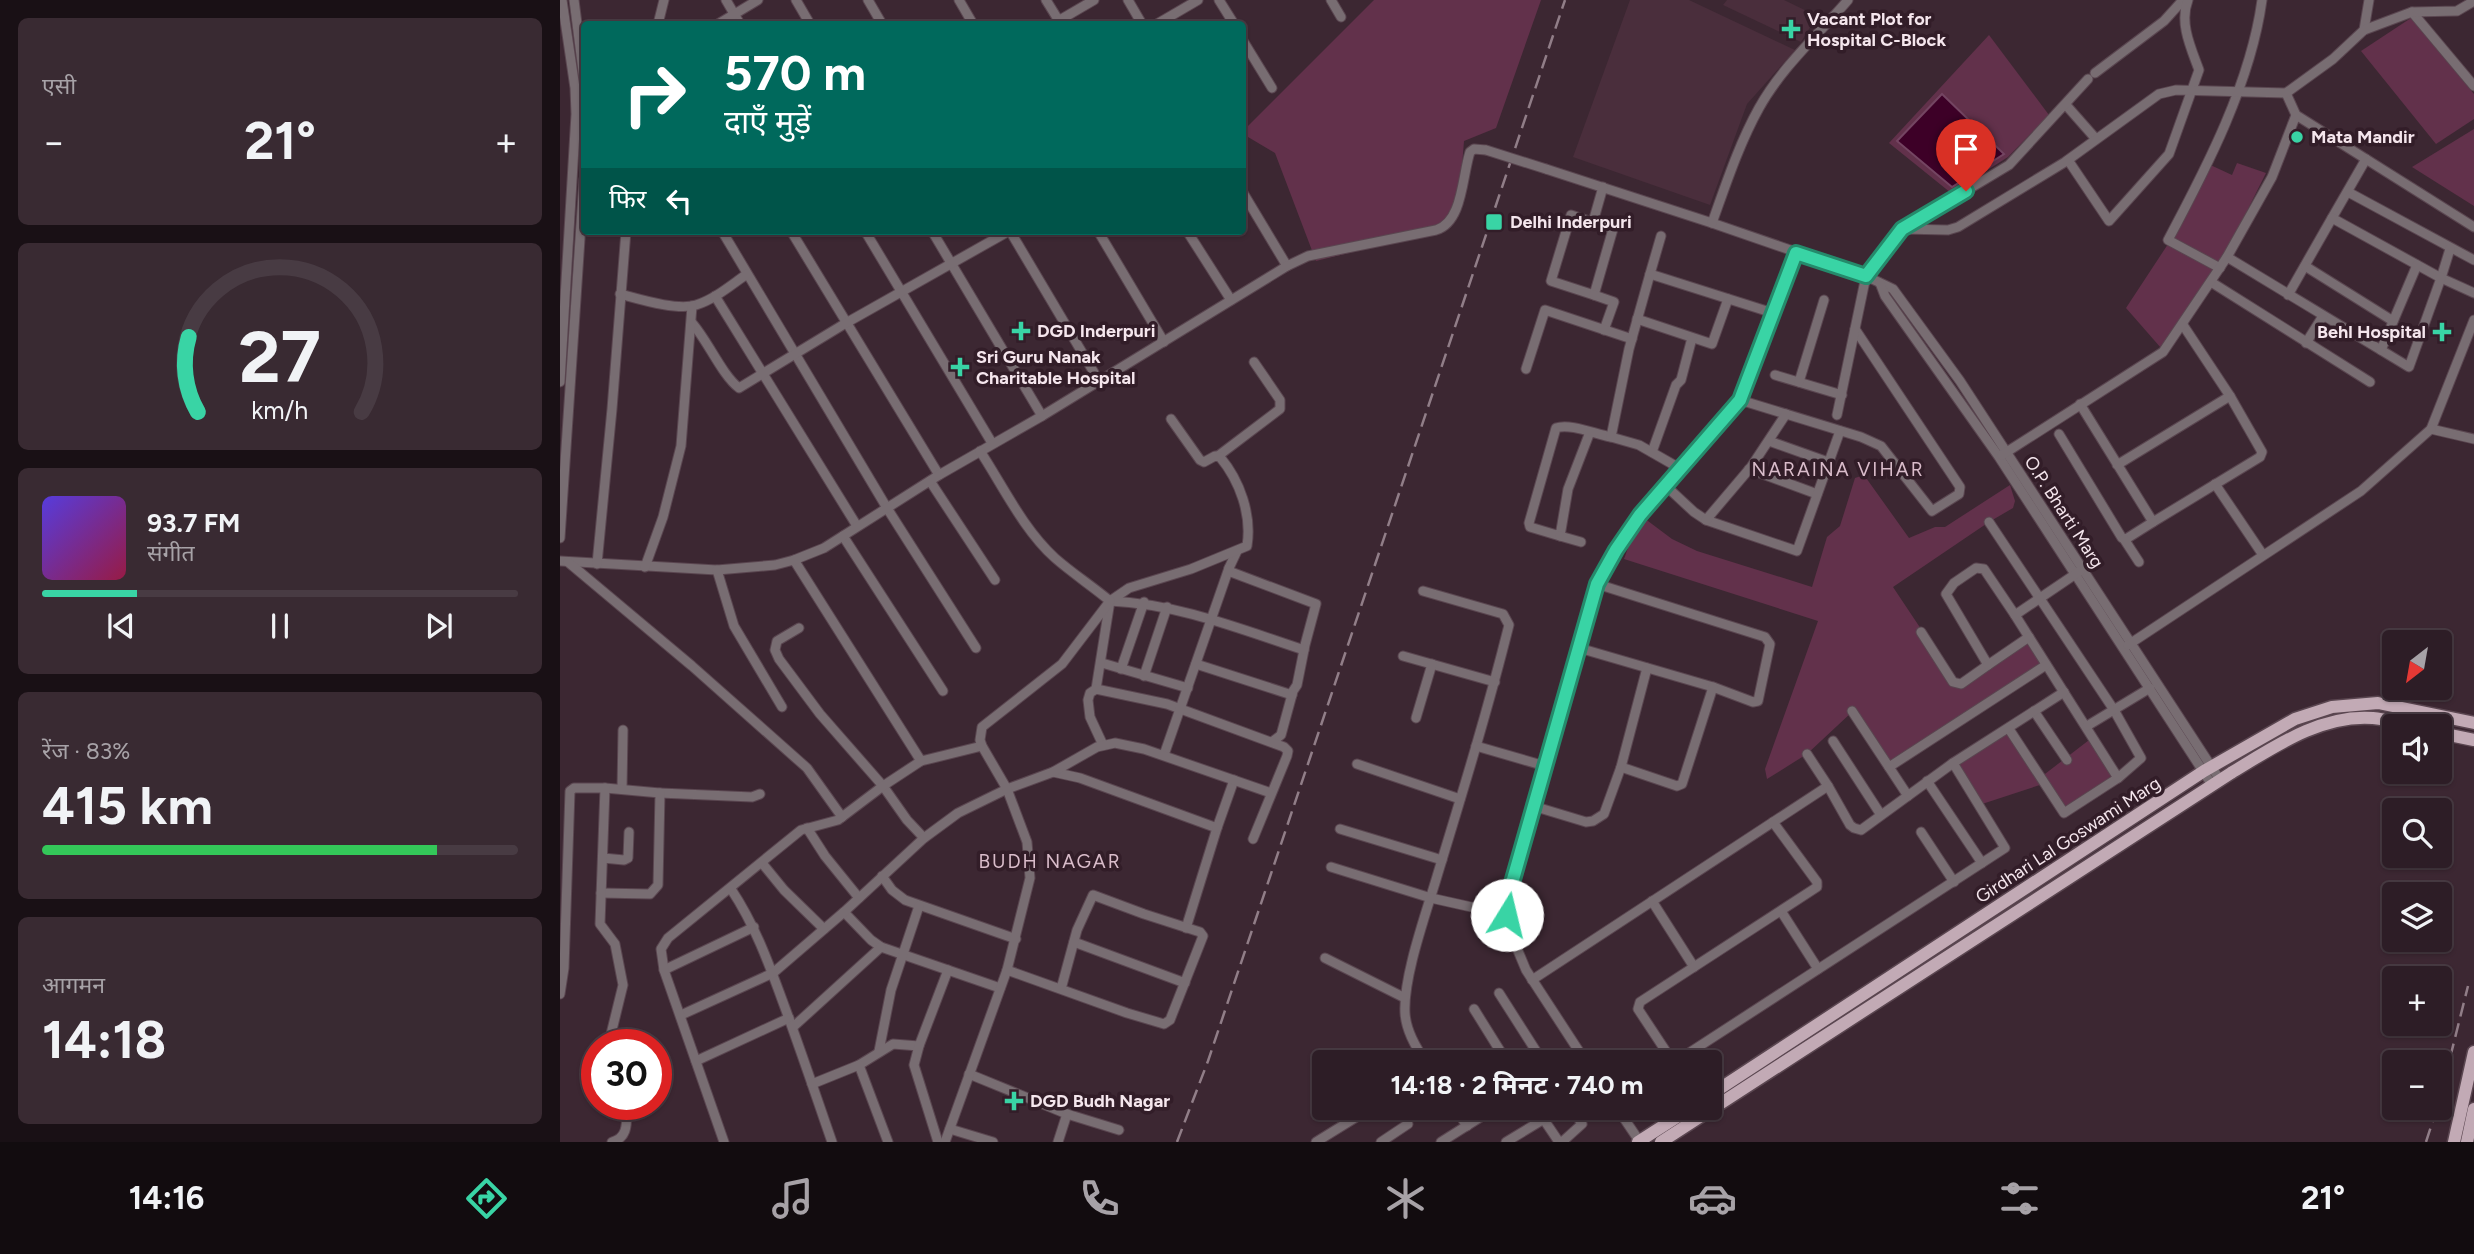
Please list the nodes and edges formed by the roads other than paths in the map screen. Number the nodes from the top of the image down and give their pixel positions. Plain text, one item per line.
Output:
1 (562, 0) edge
2 (574, 0) edge
3 (664, 0) edge
4 (726, 0) edge
5 (758, 0) edge
6 (796, 0) edge
7 (868, 0) edge
8 (959, 0) edge
9 (1046, 0) edge
10 (1094, 0) edge
11 (1128, 0) edge
12 (1198, 0) edge
13 (1219, 0) edge
14 (1331, 0) edge
15 (1847, 0) edge
16 (2185, 0) edge
17 (2262, 0) edge
18 (2368, 0) edge
19 (2474, 1) edge
20 (2412, 12) junction
21 (734, 14) junction
22 (1341, 17) dead end
23 (659, 21) edge
24 (723, 21) edge
25 (738, 21) edge
26 (808, 21) edge
27 (880, 21) edge
28 (971, 21) edge
29 (1055, 21) edge
30 (1059, 21) edge
31 (1140, 21) edge
32 (1162, 21) edge
33 (1232, 21) edge
34 (2364, 30) junction
35 (581, 36) edge
36 (568, 41) junction
37 (581, 41) edge
38 (1246, 46) edge
39 (2474, 86) edge
40 (1272, 88) dead end
41 (2194, 91) junction
42 (2237, 93) junction
43 (2286, 93) junction
44 (2066, 105) junction
45 (2296, 116) junction
46 (2096, 139) junction
47 (2366, 159) junction
48 (2068, 160) junction
49 (1603, 187) junction
50 (2348, 192) junction
51 (1246, 198) edge
52 (2332, 218) junction
53 (1593, 222) junction
54 (1712, 223) junction
55 (2474, 227) edge
56 (581, 229) edge
57 (1902, 229) junction
58 (626, 235) edge
59 (724, 235) edge
60 (793, 235) edge
61 (867, 235) edge
62 (934, 235) edge
63 (1003, 235) edge
64 (1012, 235) edge
65 (1100, 235) edge
66 (1190, 235) edge
67 (1661, 236) dead end
68 (2450, 249) junction
69 (1796, 253) junction
70 (2227, 257) junction
71 (2474, 260) edge
72 (951, 263) junction
73 (1287, 265) junction
74 (2417, 265) junction
75 (2305, 266) junction
76 (2220, 268) junction
77 (747, 274) junction
78 (1650, 274) junction
79 (1866, 276) junction
80 (2441, 278) junction
81 (2211, 282) junction
82 (902, 291) junction
83 (2474, 293) edge
84 (620, 294) junction
85 (1594, 295) junction
86 (2288, 295) junction
87 (715, 296) junction
88 (1728, 299) junction
89 (1231, 300) junction
90 (1824, 300) dead end
91 (692, 306) junction
92 (1773, 313) junction
93 (2323, 316) junction
94 (1637, 319) junction
95 (2474, 320) edge
96 (2393, 321) junction
97 (692, 323) junction
98 (846, 323) junction
99 (2183, 325) junction
100 (1604, 330) junction
101 (1855, 330) junction
102 (1692, 338) junction
103 (1632, 339) junction
104 (1164, 342) junction
105 (2306, 342) junction
106 (2381, 350) junction
107 (794, 355) junction
108 (1254, 362) dead end
109 (1526, 369) dead end
110 (762, 375) junction
111 (1775, 375) dead end
112 (1099, 381) junction
113 (560, 382) edge
114 (1798, 382) junction
115 (2370, 383) dead end
116 (1842, 395) junction
117 (2230, 396) junction
118 (1740, 400) junction
119 (2080, 404) junction
120 (1786, 414) junction
121 (1837, 415) dead end
122 (1042, 416) junction
123 (1171, 419) dead end
124 (2431, 429) junction
125 (1840, 431) junction
126 (1590, 432) junction
127 (2059, 434) dead end
128 (1611, 437) junction
129 (2474, 439) edge
130 (1769, 441) junction
131 (992, 443) junction
132 (980, 451) junction
133 (1652, 452) junction
134 (2003, 454) junction
135 (1218, 456) junction
136 (1828, 462) junction
137 (2117, 465) junction
138 (1681, 469) junction
139 (1749, 469) junction
140 (939, 475) junction
141 (930, 481) junction
142 (2215, 484) junction
143 (1666, 486) junction
144 (1816, 494) junction
145 (887, 508) junction
146 (1706, 520) junction
147 (1989, 522) dead end
148 (2153, 522) junction
149 (857, 526) junction
150 (843, 536) junction
151 (1560, 536) junction
152 (560, 538) edge
153 (2124, 539) junction
154 (1581, 542) dead end
155 (1237, 551) junction
156 (2263, 555) junction
157 (794, 560) junction
158 (564, 561) edge
159 (2139, 562) dead end
160 (597, 564) junction
161 (645, 567) junction
162 (1230, 568) junction
163 (717, 570) junction
164 (2079, 572) junction
165 (995, 580) dead end
166 (1597, 584) junction
167 (1423, 592) dead end
168 (2039, 598) junction
169 (1110, 601) junction
170 (1144, 602) junction
171 (1167, 607) junction
172 (2015, 615) junction
173 (1210, 619) junction
174 (799, 628) dead end
175 (1921, 632) dead end
176 (2029, 638) junction
177 (2132, 642) junction
178 (976, 648) dead end
179 (1579, 648) junction
180 (2124, 648) junction
181 (1304, 650) junction
182 (1403, 656) dead end
183 (1102, 663) junction
184 (1196, 664) junction
185 (1432, 664) junction
186 (2046, 664) junction
187 (1988, 665) junction
188 (1647, 668) junction
189 (1121, 669) junction
190 (1144, 676) junction
191 (1495, 682) junction
192 (1713, 687) junction
193 (1188, 688) junction
194 (2150, 688) junction
195 (1096, 689) junction
196 (943, 691) dead end
197 (2064, 691) junction
198 (1292, 695) junction
199 (782, 707) dead end
200 (1181, 709) junction
201 (2114, 710) junction
202 (1852, 711) dead end
203 (2035, 711) junction
204 (1416, 718) dead end
205 (2382, 720) edge
206 (2474, 723) edge
207 (2087, 726) junction
208 (2009, 729) junction
209 (623, 730) dead end
210 (2452, 735) edge
211 (2474, 740) edge
212 (1833, 741) dead end
213 (1272, 742) junction
214 (1103, 745) junction
215 (982, 746) junction
216 (1476, 746) junction
217 (1807, 754) dead end
218 (1164, 755) junction
219 (2067, 760) dead end
220 (921, 761) junction
221 (1953, 763) junction
222 (1357, 764) dead end
223 (1545, 766) junction
224 (1621, 767) junction
225 (1889, 767) junction
226 (2209, 768) junction
227 (1053, 772) junction
228 (2118, 778) junction
229 (1234, 780) junction
230 (1927, 781) junction
231 (2216, 782) junction
232 (883, 786) junction
233 (1828, 786) junction
234 (605, 788) junction
235 (622, 789) junction
236 (1007, 789) junction
237 (660, 793) junction
238 (1271, 793) junction
239 (760, 794) dead end
240 (1908, 796) junction
241 (1460, 799) junction
242 (1533, 806) junction
243 (1881, 815) junction
244 (842, 817) junction
245 (1773, 822) junction
246 (807, 828) junction
247 (1217, 828) junction
248 (1340, 829) dead end
249 (629, 832) dead end
250 (1921, 832) dead end
251 (925, 838) junction
252 (1253, 839) dead end
253 (603, 858) junction
254 (1442, 860) junction
255 (762, 863) junction
256 (1982, 863) junction
257 (1331, 867) dead end
258 (882, 876) junction
259 (1954, 882) junction
260 (731, 888) junction
261 (601, 893) junction
262 (859, 898) junction
263 (1431, 898) junction
264 (1651, 901) junction
265 (919, 906) junction
266 (1781, 911) junction
267 (844, 912) junction
268 (1507, 915) junction
269 (754, 927) junction
270 (1186, 928) junction
271 (824, 929) junction
272 (1016, 939) junction
273 (1074, 942) junction
274 (881, 947) junction
275 (903, 955) junction
276 (1325, 958) dead end
277 (1694, 967) junction
278 (664, 970) junction
279 (948, 970) junction
280 (1007, 970) junction
281 (1818, 970) junction
282 (772, 973) junction
283 (1532, 980) junction
284 (1185, 984) junction
285 (1000, 988) junction
286 (1061, 989) junction
287 (1499, 993) dead end
288 (560, 994) edge
289 (1405, 998) junction
290 (1474, 1009) dead end
291 (681, 1015) junction
292 (791, 1022) junction
293 (612, 1029) edge
294 (919, 1046) junction
295 (1417, 1050) edge
296 (1500, 1050) edge
297 (1535, 1050) edge
298 (1578, 1050) edge
299 (1666, 1050) edge
300 (1693, 1050) edge
301 (880, 1051) junction
302 (2474, 1052) edge
303 (696, 1061) junction
304 (859, 1065) junction
305 (969, 1074) junction
306 (812, 1084) junction
307 (1722, 1087) edge
308 (2474, 1109) edge
309 (1067, 1114) junction
310 (626, 1120) edge
311 (1352, 1120) edge
312 (1463, 1120) edge
313 (1476, 1120) edge
314 (1542, 1120) edge
315 (1545, 1120) edge
316 (1579, 1120) edge
317 (1625, 1120) edge
318 (1673, 1120) edge
319 (1408, 1124) dead end
320 (1467, 1126) junction
321 (950, 1129) junction
322 (1119, 1130) dead end
323 (612, 1142) edge
324 (724, 1142) edge
325 (832, 1142) edge
326 (888, 1142) edge
327 (938, 1142) edge
328 (945, 1142) edge
329 (993, 1142) edge
330 (1058, 1142) edge
331 (1316, 1142) edge
332 (1381, 1142) edge
333 (1441, 1142) edge
334 (1506, 1142) edge
335 (1560, 1142) edge
336 (1640, 1142) edge
337 (1661, 1142) edge
338 (2454, 1142) edge
339 (2467, 1142) edge

1 - 36 street
2 - 35 street
3 - 23 street
4 - 21 street
5 - 21 street
6 - 26 street
7 - 27 street
8 - 28 street
9 - 29 street
10 - 30 street
11 - 31 street
12 - 32 street
13 - 33 street
14 - 22 street
15 - 54 street
16 - 41 street
16 - 44 street
17 - 42 street
18 - 34 street
19 - 20 street
20 - 34 street
20 - 39 street
21 - 24 street
21 - 25 street
34 - 43 street
36 - 37 street
36 - 113 street
38 - 40 street
41 - 42 street
41 - 46 street
41 - 48 street
42 - 43 street
42 - 76 street
43 - 45 street
44 - 46 street
44 - 57 street
45 - 47 street
45 - 70 street
46 - 48 street
47 - 50 street
47 - 55 street
48 - 57 street
49 - 53 street
49 - 54 street, O.P. Bharti Marg
49 - 73 street, O.P. Bharti Marg, bridge
50 - 52 street
50 - 68 street
51 - 73 street
52 - 74 street
52 - 75 street
53 - 85 street
53 - 85 street
54 - 69 street, O.P. Bharti Marg
56 - 152 street
57 - 79 street
58 - 84 street
59 - 77 street
60 - 98 street
61 - 82 street
62 - 72 street
63 - 72 street
64 - 112 street
65 - 104 street
66 - 89 street
67 - 78 street
68 - 71 street
68 - 80 street
69 - 79 street, O.P. Bharti Marg
69 - 92 street
70 - 76 street
70 - 86 street
72 - 82 street
72 - 122 street
73 - 89 street
74 - 80 street
74 - 96 street
75 - 86 street
75 - 96 street
76 - 81 street
77 - 87 street
77 - 107 street
78 - 88 street
78 - 94 street
79 - 101 street
79 - 134 street, O.P. Bharti Marg
80 - 83 street
80 - 106 street
81 - 99 street
81 - 105 street
82 - 98 street
82 - 131 street
84 - 91 street
84 - 160 street
85 - 100 street
86 - 93 street
87 - 91 street
87 - 110 street
88 - 92 street
88 - 102 street
89 - 104 street
90 - 114 street
91 - 97 street
92 - 118 street
93 - 105 street
93 - 106 street
94 - 102 street
94 - 103 street
95 - 124 street
96 - 106 street
97 - 110 street
97 - 161 street
98 - 107 street
98 - 140 street
99 - 117 street
99 - 119 street
100 - 103 street
100 - 109 street
101 - 116 street
101 - 125 street
102 - 133 street
103 - 128 street
104 - 112 street
105 - 115 street
107 - 110 street
107 - 145 street
108 - 135 street
110 - 149 street
111 - 114 street
112 - 122 street
114 - 116 street
116 - 121 street
117 - 137 street
117 - 142 street
118 - 120 street
118 - 138 street
119 - 134 street
119 - 137 street
120 - 125 street
120 - 130 street
122 - 131 street
123 - 135 street
124 - 129 street
124 - 156 street
125 - 136 street
126 - 128 street
126 - 151 street
126 - 151 street
127 - 153 street
128 - 133 street
130 - 136 street
130 - 139 street
131 - 132 street
132 - 140 street
132 - 169 street
133 - 138 street
134 - 164 street, O.P. Bharti Marg
135 - 155 street
136 - 144 street
137 - 148 street
138 - 143 street
139 - 144 street
139 - 146 street
140 - 141 street
141 - 145 street
141 - 165 street
142 - 148 street
142 - 156 street
143 - 146 street
143 - 166 street
144 - 146 street
145 - 149 street
145 - 178 street
147 - 168 street
148 - 153 street
149 - 150 street
150 - 157 street
150 - 196 street
151 - 154 street
153 - 159 street
155 - 162 street
155 - 169 street
156 - 177 street
157 - 163 street
157 - 220 street
158 - 160 street
158 - 244 street
160 - 161 street
161 - 163 street
162 - 173 street
162 - 181 street
163 - 199 street
164 - 168 street
164 - 177 street, O.P. Bharti Marg
164 - 180 street, O.P. Bharti Marg
166 - 179 street
166 - 192 street
167 - 191 street
168 - 172 street
168 - 201 street
169 - 170 street
169 - 183 street
169 - 215 street
170 - 171 street
170 - 189 street
171 - 173 street
171 - 190 street
172 - 176 street
172 - 187 street
173 - 181 street
173 - 184 street
174 - 232 street
175 - 187 street
176 - 186 street
176 - 187 street
177 - 180 street
177 - 226 street, O.P. Bharti Marg
179 - 188 street
179 - 223 street
180 - 194 street, O.P. Bharti Marg
181 - 198 street
182 - 185 street
183 - 189 street
183 - 195 street
184 - 193 street
184 - 198 street
185 - 191 street
185 - 204 street
186 - 197 street
186 - 225 street
188 - 192 street
188 - 224 street
189 - 190 street
190 - 193 street
191 - 216 street
192 - 224 street
193 - 200 street
194 - 201 street
194 - 226 street, O.P. Bharti Marg
195 - 200 street
195 - 214 street
197 - 203 street
197 - 207 street
198 - 213 street
200 - 213 street
200 - 218 street
201 - 207 street
201 - 228 street
202 - 225 street
203 - 208 street
203 - 219 street
205 - 231 main road, Girdhari Lal Goswami Marg
206 - 226 main road, Girdhari Lal Goswami Marg
207 - 228 street
208 - 221 street
208 - 228 street
209 - 235 street
210 - 211 main road
212 - 243 street
213 - 238 street
214 - 218 street
214 - 227 street
215 - 220 street
215 - 236 street
216 - 223 street
216 - 241 street
217 - 233 street
218 - 229 street
220 - 232 street
221 - 230 street
221 - 256 street
222 - 241 street
223 - 242 street
224 - 242 street
225 - 240 street
226 - 231 street
226 - 307 main road, Girdhari Lal Goswami Marg
227 - 236 street
227 - 247 street
229 - 238 street
229 - 247 street
230 - 240 street
230 - 256 street
231 - 337 main road, Girdhari Lal Goswami Marg
232 - 244 street
232 - 251 street
233 - 243 street
233 - 245 street
234 - 235 street
234 - 253 street
234 - 288 street
235 - 237 street
236 - 251 street
236 - 272 street
237 - 239 street
237 - 261 street
238 - 252 street
240 - 243 street
241 - 254 street
242 - 268 street
244 - 246 street
245 - 264 street
245 - 266 street
246 - 255 street
246 - 262 street
247 - 270 street
248 - 254 street
249 - 253 street
250 - 259 street
251 - 258 street
253 - 261 street
254 - 263 street
255 - 260 street
255 - 271 street
256 - 259 street
257 - 263 street
258 - 262 street
258 - 265 street
259 - 281 street
260 - 269 street
260 - 278 street
261 - 293 street
262 - 267 street
263 - 268 street
263 - 289 street
264 - 277 street
264 - 283 street
265 - 272 street
265 - 275 street
266 - 277 street
266 - 281 street
267 - 271 street
267 - 274 street
268 - 283 street
269 - 278 street
269 - 282 street
270 - 273 street
270 - 284 street
271 - 282 street
272 - 280 street
273 - 284 street
273 - 286 street
274 - 275 street
274 - 292 street
275 - 279 street
275 - 301 street
276 - 289 street
277 - 299 street
278 - 291 street
279 - 285 street
279 - 294 street
280 - 285 street
280 - 286 street
281 - 300 street
282 - 291 street
282 - 292 street
283 - 298 street
284 - 286 street
285 - 305 street
287 - 297 street
289 - 295 street
290 - 296 street
291 - 303 street
292 - 303 street
292 - 306 street
294 - 301 street
294 - 327 street
301 - 304 street
302 - 338 main road
303 - 324 street
304 - 306 street
304 - 326 street
305 - 309 street
305 - 321 street
306 - 325 street
308 - 339 main road
309 - 322 street
309 - 330 street
310 - 323 street
311 - 331 street
312 - 320 street
313 - 320 street
314 - 334 street
315 - 335 street
316 - 335 street
317 - 336 street
318 - 336 main road
319 - 332 street
320 - 333 street
321 - 328 street
321 - 329 street

